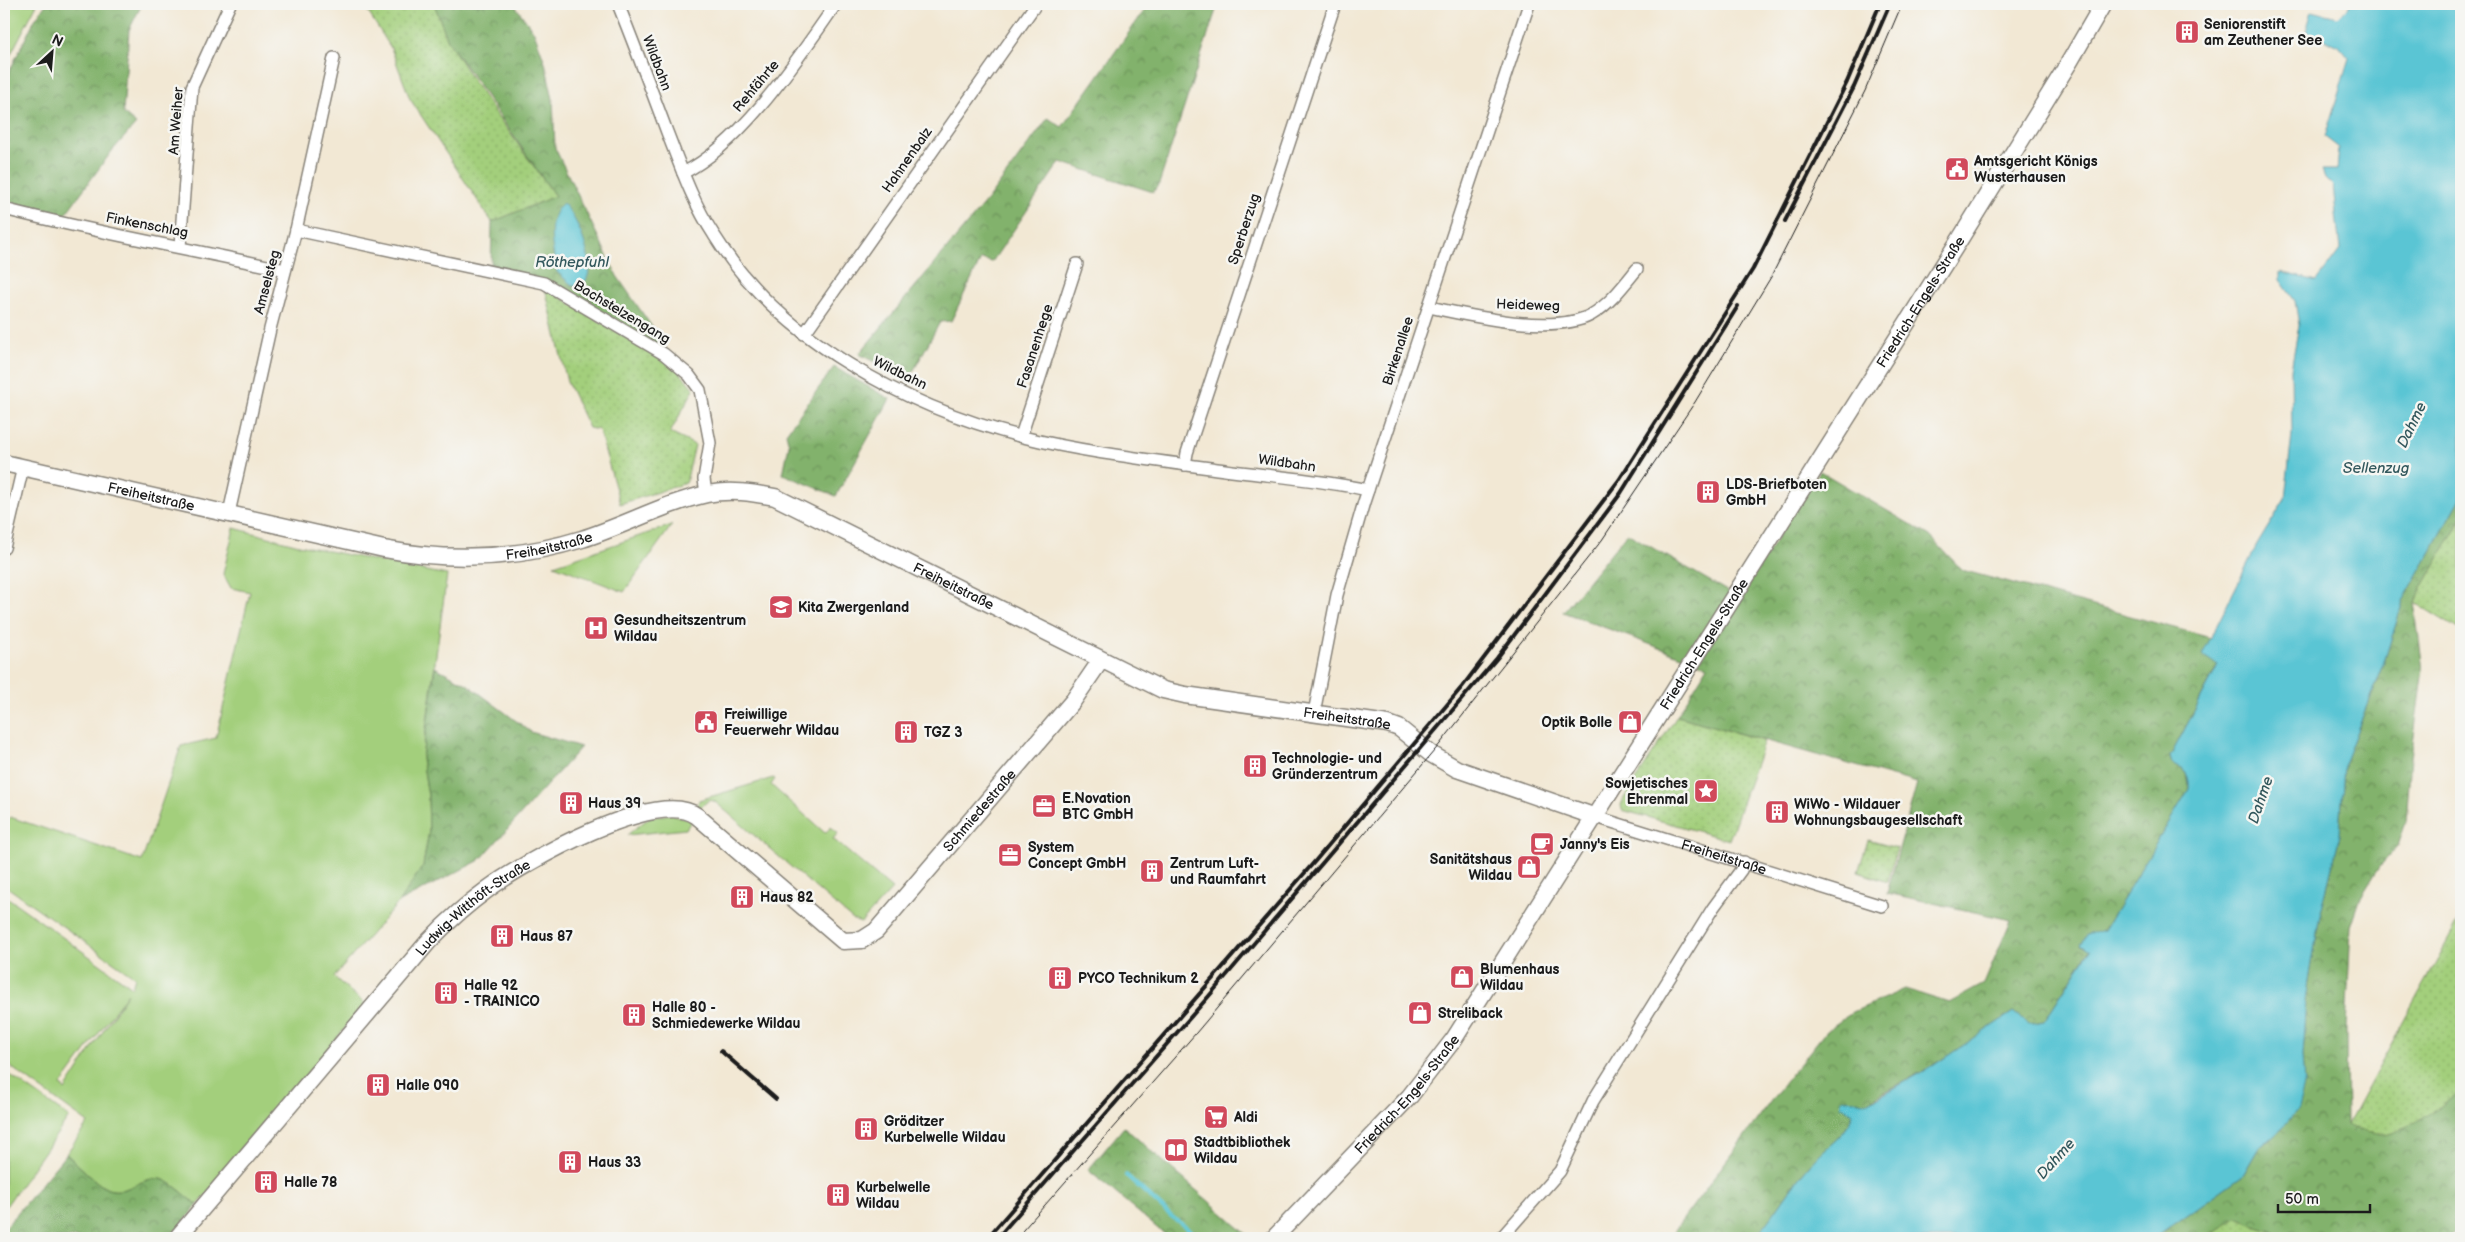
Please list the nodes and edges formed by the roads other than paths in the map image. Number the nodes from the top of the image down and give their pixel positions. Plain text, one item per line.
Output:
1 (230, 4) edge
2 (619, 4) edge
3 (836, 4) edge
4 (1036, 4) edge
5 (1335, 4) edge
6 (1529, 4) edge
7 (2102, 4) edge
8 (334, 58) dead end
9 (682, 172) junction
10 (4, 209) edge
11 (296, 230) junction
12 (180, 248) junction
13 (1077, 264) dead end
14 (1637, 269) dead end
15 (285, 270) junction
16 (1429, 307) junction
17 (804, 334) junction
18 (1021, 436) junction
19 (4, 463) edge
20 (1185, 464) junction
21 (23, 467) junction
22 (1368, 490) junction
23 (706, 494) junction
24 (229, 513) junction
25 (4, 548) edge
26 (1101, 660) junction
27 (1314, 713) junction
28 (1596, 817) junction
29 (1744, 862) junction
30 (1882, 906) dead end
31 (844, 941) joint
32 (1280, 1236) edge
33 (177, 1238) edge
34 (1501, 1238) edge

1 - 12 street, Am Weiher
2 - 9 street, Wildbahn
3 - 9 street, Rehfährte
4 - 17 street, Hahnenbalz
5 - 20 street, Sperberzug
6 - 16 street, Birkenallee
7 - 28 street, Friedrich-Engels-Straße
8 - 11 street, Amselsteg
9 - 17 street, Wildbahn
10 - 12 street, Finkenschlag
11 - 15 street, Amselsteg
11 - 23 street, Bachstelzengang
12 - 15 street, Finkenschlag
13 - 18 street, Fasanenhege
14 - 16 street, Heideweg
15 - 24 street, Amselsteg
16 - 22 street, Birkenallee
17 - 18 street, Wildbahn
18 - 20 street, Wildbahn
19 - 21 street, Freiheitstraße
20 - 22 street, Wildbahn
21 - 24 street, Freiheitstraße
21 - 25 street
22 - 27 street, Birkenallee
23 - 24 street, Freiheitstraße
23 - 26 street, Freiheitstraße
26 - 27 street, Freiheitstraße
26 - 31 street, Schmiedestraße
27 - 28 street, Freiheitstraße
28 - 29 street, Freiheitstraße
28 - 32 street, Friedrich-Engels-Straße
29 - 30 street, Freiheitstraße
29 - 34 street
31 - 33 street, Ludwig-Witthöft-Straße

